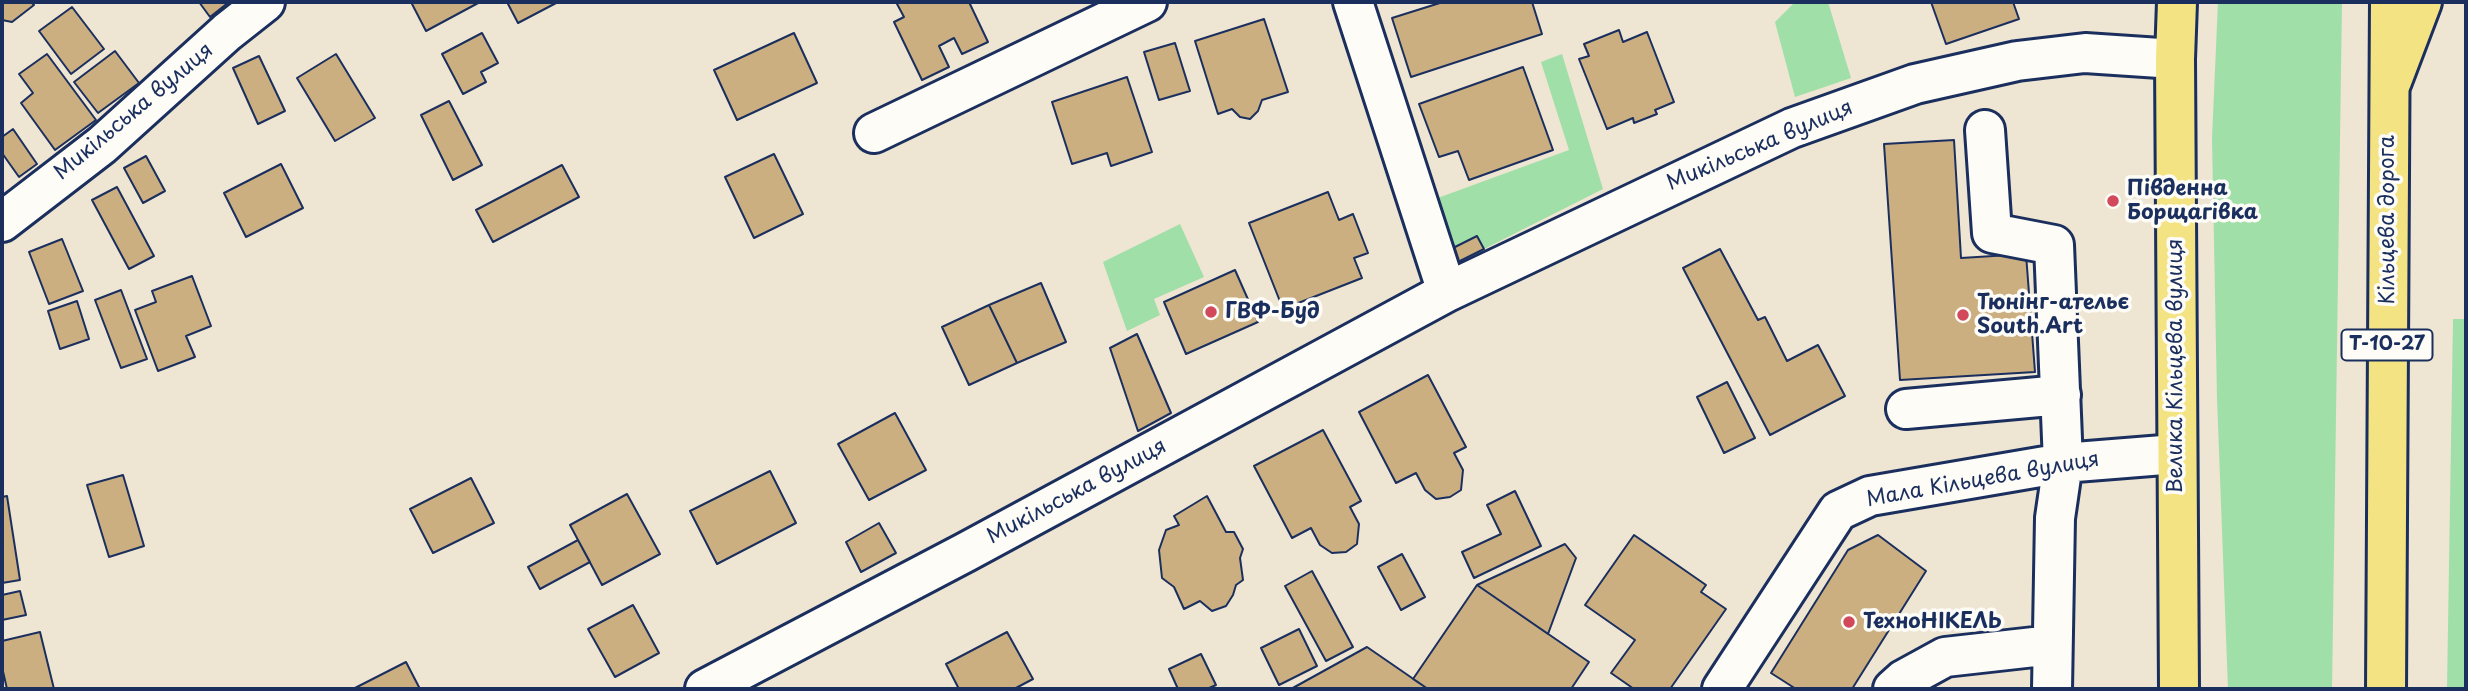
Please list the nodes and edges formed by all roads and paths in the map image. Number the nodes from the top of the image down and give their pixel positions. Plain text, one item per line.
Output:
1 (265, 2) edge
2 (1147, 2) edge
3 (1353, 2) edge
4 (2177, 2) edge
5 (2390, 2) edge
6 (2422, 2) edge
7 (2175, 59) junction
8 (2389, 89) junction
9 (1985, 130) dead end
10 (874, 133) dead end
11 (2, 222) edge
12 (1447, 292) junction
13 (2061, 395) junction
14 (1906, 409) dead end
15 (2176, 454) junction
16 (2063, 463) junction
17 (2052, 645) junction
18 (705, 689) edge
19 (1722, 689) edge
20 (1893, 689) edge
21 (2052, 689) edge
22 (2179, 689) edge
23 (2386, 689) edge

1 - 11 street, Микільська вулиця
2 - 10 street
3 - 12 street
4 - 7 main road, Велика Кільцева вулиця
5 - 8 main road, Кільцева дорога / Т-10-27
6 - 8 main road
7 - 12 street, Микільська вулиця
7 - 15 main road, Велика Кільцева вулиця
8 - 23 main road, Кільцева дорога / Т-10-27
9 - 13 street
12 - 18 street, Микільська вулиця
13 - 14 street
13 - 16 street
15 - 16 street, Мала Кільцева вулиця
15 - 22 main road, Велика Кільцева вулиця
16 - 17 street
16 - 19 street, Мала Кільцева вулиця
17 - 20 street
17 - 21 street

